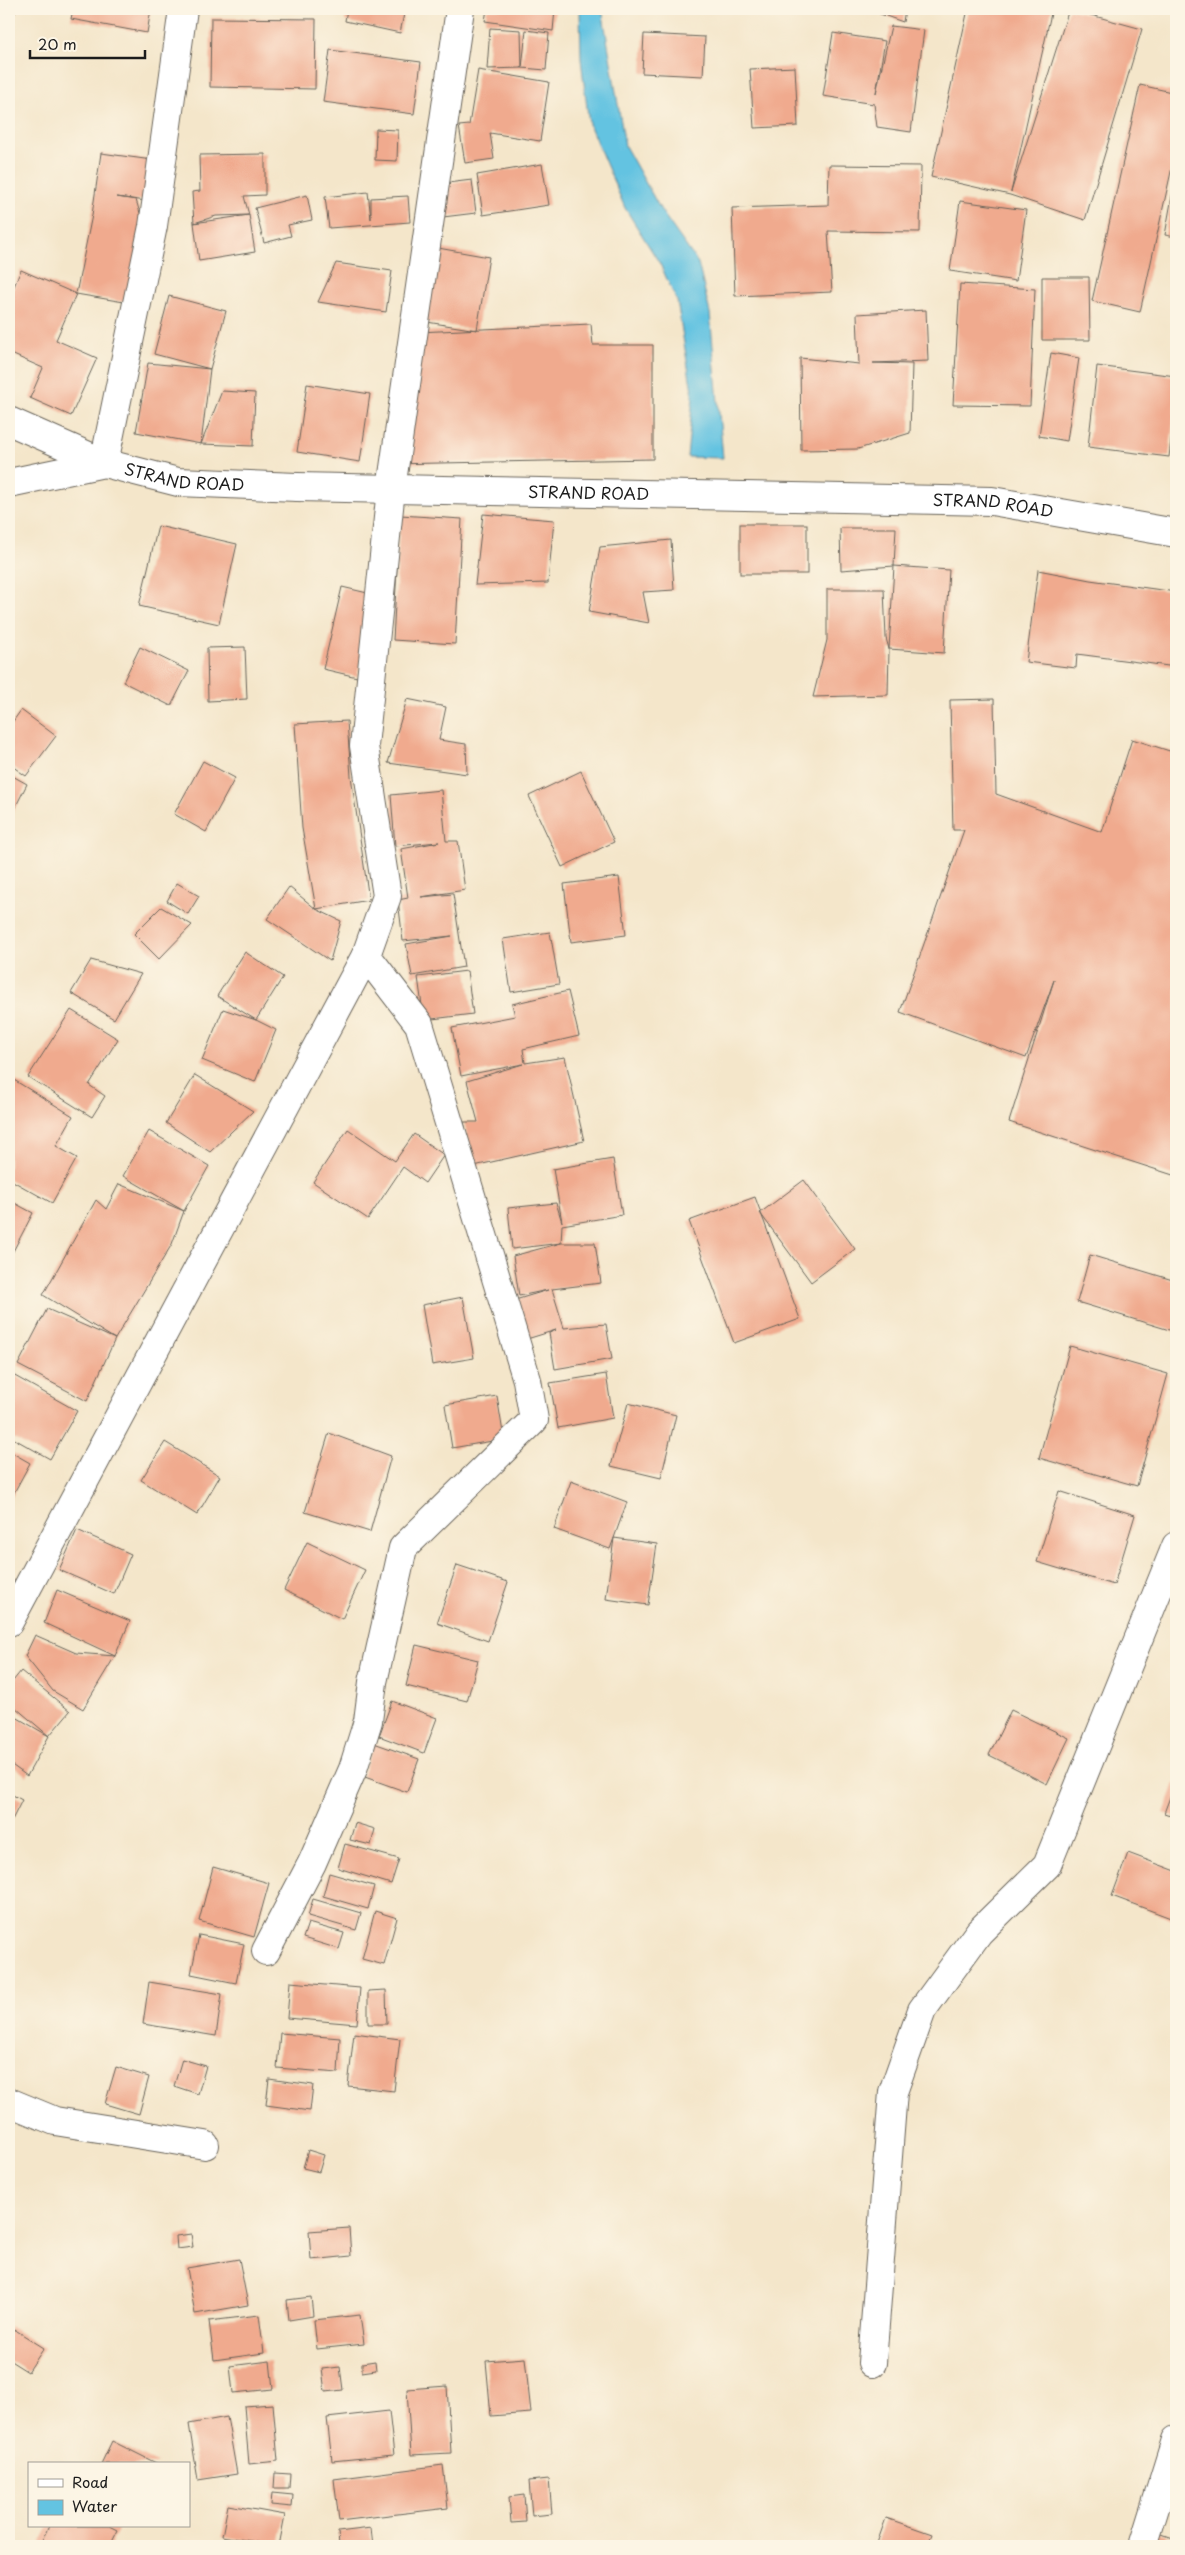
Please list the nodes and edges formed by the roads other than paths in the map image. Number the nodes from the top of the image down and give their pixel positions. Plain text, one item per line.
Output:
1 (183, 9) edge
2 (460, 9) edge
3 (9, 421) edge
4 (104, 463) junction
5 (9, 483) edge
6 (391, 489) junction
7 (1176, 533) edge
8 (366, 955) junction
9 (1176, 1546) edge
10 (9, 1622) edge
11 (266, 1951) dead end
12 (9, 2102) edge
13 (205, 2144) dead end
14 (872, 2363) dead end
15 (1176, 2440) edge
16 (1143, 2546) edge

1 - 4 street
2 - 6 street
3 - 4 street, STRAND ROAD
4 - 5 street
4 - 6 street, STRAND ROAD
6 - 7 street, STRAND ROAD
6 - 8 street
8 - 10 street
8 - 11 street
9 - 14 street
12 - 13 street
15 - 16 street

